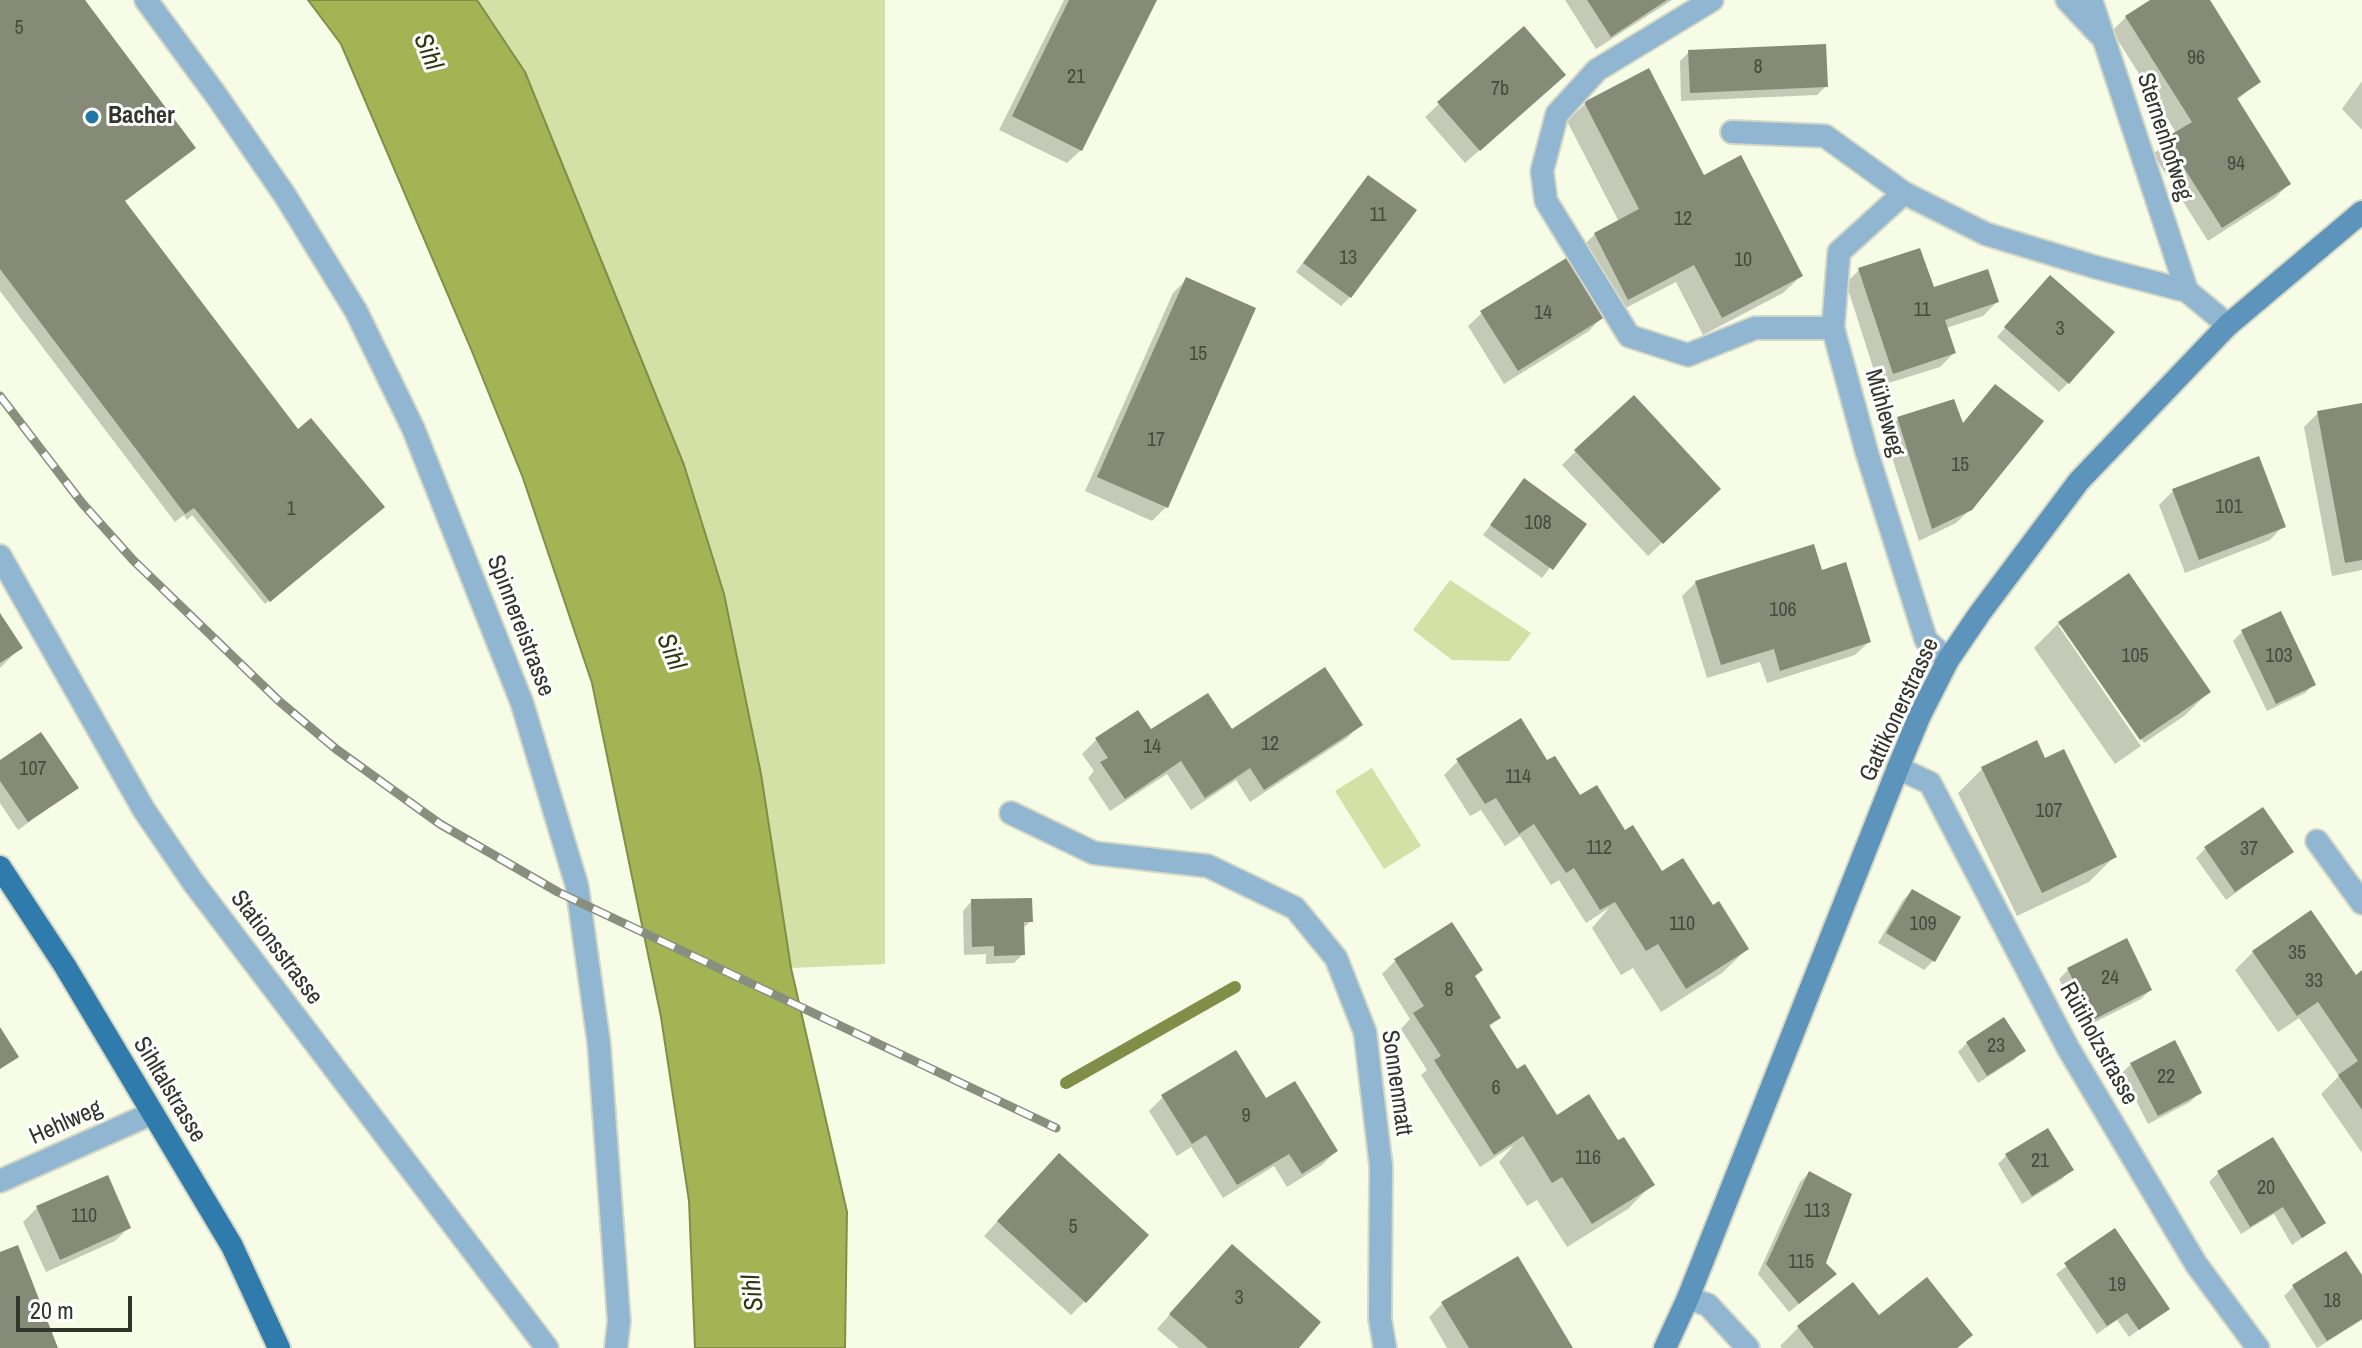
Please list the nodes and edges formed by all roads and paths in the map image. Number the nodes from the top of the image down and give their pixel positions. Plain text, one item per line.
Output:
1 (146, 0) edge
2 (1712, 0) edge
3 (2067, 0) edge
4 (2091, 0) edge
5 (2104, 40) junction
6 (1732, 132) dead end
7 (1904, 193) junction
8 (2362, 212) edge
9 (2187, 291) junction
10 (2228, 325) junction
11 (1833, 328) junction
12 (0, 556) edge
13 (1948, 660) junction
14 (1898, 768) junction
15 (1011, 813) dead end
16 (2317, 841) dead end
17 (0, 867) edge
18 (2362, 903) edge
19 (153, 1113) junction
20 (0, 1181) edge
21 (1688, 1298) junction
22 (279, 1348) edge
23 (547, 1348) edge
24 (616, 1348) edge
25 (1385, 1348) edge
26 (1665, 1348) edge
27 (1748, 1348) edge
28 (2258, 1348) edge

1 - 24 street, Spinnereistrasse
2 - 11 street
3 - 5 street
4 - 5 street, Sternenhofweg
5 - 9 street, Sternenhofweg
6 - 7 street
7 - 9 street
7 - 11 street, Mühleweg
8 - 10 main road, Gattikonerstrasse
9 - 10 street
10 - 13 main road, Gattikonerstrasse
11 - 13 street, Mühleweg
12 - 23 street, Stationsstrasse
13 - 14 main road, Gattikonerstrasse
14 - 21 main road, Gattikonerstrasse
14 - 28 street, Rütiholzstrasse
15 - 25 street, Sonnenmatt
16 - 18 street
17 - 19 main road, Sihltalstrasse
19 - 20 street, Hehlweg
19 - 22 main road, Sihltalstrasse
21 - 26 main road, Gattikonerstrasse
21 - 27 street

